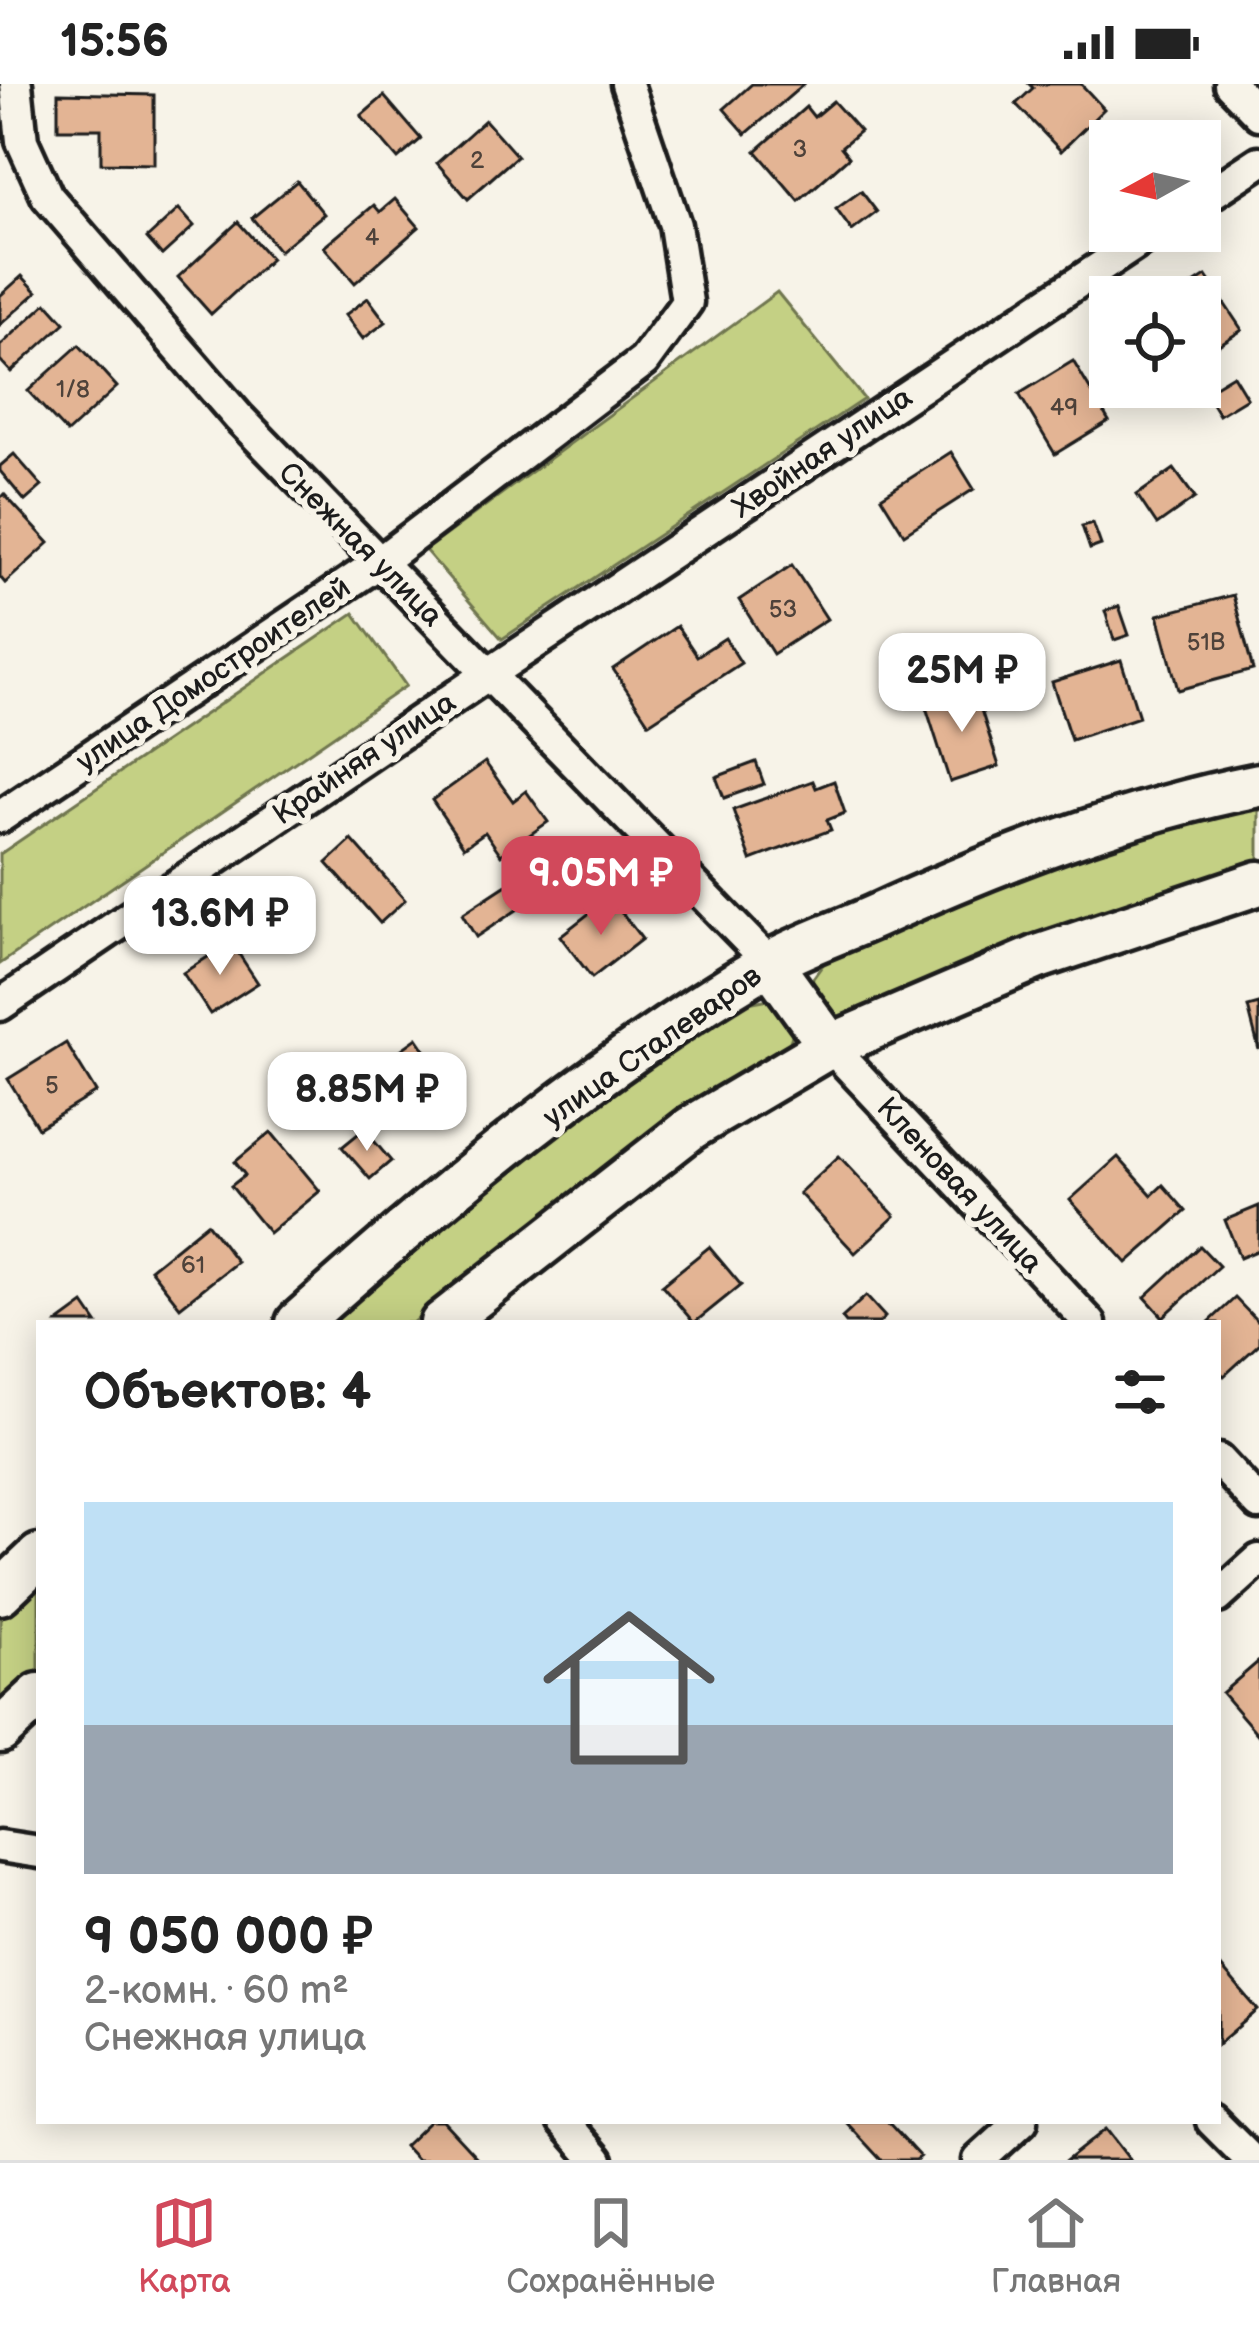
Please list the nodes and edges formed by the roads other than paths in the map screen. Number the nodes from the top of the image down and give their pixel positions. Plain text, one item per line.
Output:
1 (16, 84) edge
2 (627, 84) edge
3 (1230, 84) edge
4 (1259, 114) edge
5 (1259, 161) edge
6 (1221, 187) edge
7 (1122, 252) edge
8 (377, 565) junction
9 (490, 673) junction
10 (1259, 785) edge
11 (0, 817) edge
12 (1259, 883) edge
13 (770, 963) junction
14 (0, 1005) edge
15 (830, 1046) junction
16 (457, 1318) edge
17 (301, 1320) edge
18 (1087, 1320) edge
19 (1221, 1463) edge
20 (1259, 1504) edge
21 (36, 1559) edge
22 (1259, 1560) edge
23 (0, 1593) edge
24 (1221, 1594) edge
25 (36, 1698) edge
26 (0, 1731) edge
27 (0, 1846) edge
28 (36, 1852) edge
29 (566, 2124) edge
30 (1019, 2124) edge
31 (1215, 2124) edge
32 (597, 2160) edge
33 (980, 2160) edge
34 (1251, 2160) edge

1 - 8 street, Снежная улица
2 - 8 street, улица Домостроителей
3 - 4 street
5 - 6 street
7 - 9 street, Хвойная улица
8 - 9 street, Снежная улица
8 - 11 street, улица Домостроителей
9 - 13 street, Снежная улица
9 - 14 street, Крайняя улица
10 - 13 main road, улица Сталеваров
12 - 15 main road
13 - 15 main road
13 - 17 main road, улица Сталеваров
15 - 16 main road
15 - 18 street, Кленовая улица
19 - 20 street
21 - 23 main road
22 - 24 street
25 - 26 main road
27 - 28 street
29 - 32 street
30 - 33 street
31 - 34 street

